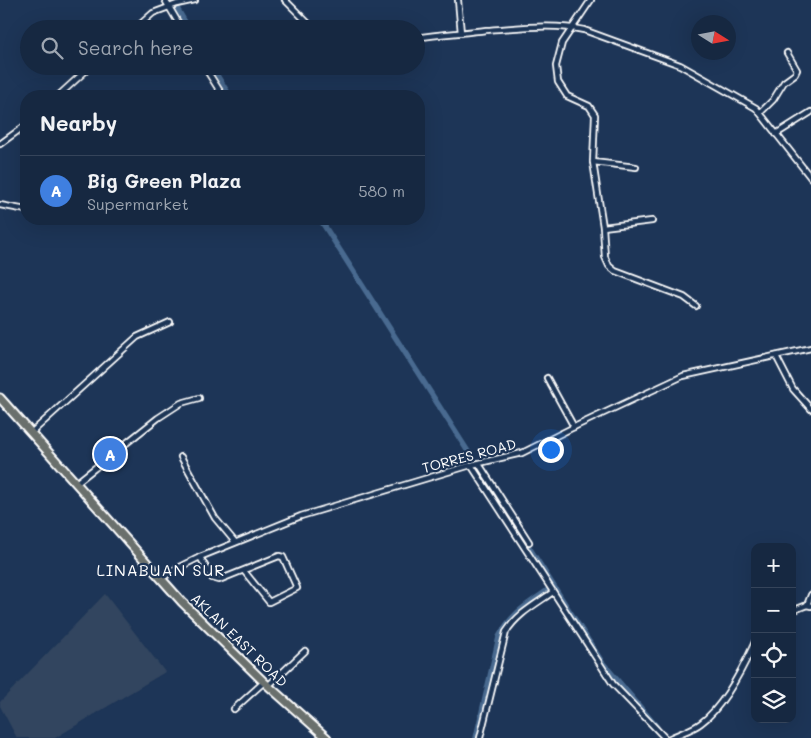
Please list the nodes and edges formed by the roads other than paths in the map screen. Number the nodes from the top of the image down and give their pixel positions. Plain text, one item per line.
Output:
1 (165, 0) edge
2 (196, 0) edge
3 (286, 0) edge
4 (458, 0) edge
5 (591, 0) edge
6 (170, 7) junction
7 (145, 20) edge
8 (177, 20) edge
9 (305, 20) edge
10 (572, 27) junction
11 (461, 33) junction
12 (425, 37) edge
13 (787, 53) dead end
14 (81, 75) edge
15 (210, 75) edge
16 (65, 90) edge
17 (219, 90) edge
18 (811, 112) edge
19 (760, 113) junction
20 (20, 129) edge
21 (776, 134) junction
22 (0, 144) edge
23 (593, 162) junction
24 (636, 167) dead end
25 (811, 178) edge
26 (0, 205) edge
27 (20, 209) edge
28 (652, 221) dead end
29 (604, 227) junction
30 (696, 306) dead end
31 (170, 322) dead end
32 (811, 348) edge
33 (776, 356) junction
34 (547, 378) dead end
35 (0, 398) edge
36 (199, 398) dead end
37 (811, 410) edge
38 (574, 427) junction
39 (32, 434) junction
40 (181, 457) dead end
41 (476, 464) junction
42 (76, 483) junction
43 (235, 542) junction
44 (529, 542) dead end
45 (200, 556) junction
46 (244, 571) junction
47 (161, 580) junction
48 (553, 592) junction
49 (811, 595) edge
50 (809, 605) edge
51 (796, 610) edge
52 (751, 650) edge
53 (306, 651) dead end
54 (266, 684) junction
55 (234, 709) dead end
56 (323, 737) edge
57 (480, 738) edge
58 (664, 738) edge
59 (670, 738) edge

1 - 6 street
2 - 6 street
3 - 9 street
4 - 11 street
5 - 10 street
6 - 7 street
6 - 8 street
10 - 11 street
10 - 19 street
10 - 23 street
11 - 12 street
13 - 19 street
14 - 16 street
15 - 17 street
18 - 21 street
19 - 21 street
20 - 22 street
21 - 25 street
23 - 24 street
23 - 29 street
26 - 27 street
28 - 29 street
29 - 30 street
31 - 39 street
32 - 33 street, TORRES ROAD
33 - 37 street
33 - 38 street, TORRES ROAD
34 - 38 street
35 - 39 main road, AKLAN EAST ROAD
36 - 42 street
38 - 41 street, TORRES ROAD
39 - 42 main road, AKLAN EAST ROAD
40 - 43 street
41 - 43 street, TORRES ROAD
41 - 44 street
41 - 48 street
42 - 47 main road, AKLAN EAST ROAD
43 - 45 street, TORRES ROAD
45 - 46 street
45 - 47 street, TORRES ROAD
46 - 46 street
47 - 54 main road, AKLAN EAST ROAD
48 - 57 street
48 - 58 street
49 - 50 street
50 - 51 street
52 - 59 street
53 - 54 street
54 - 55 street
54 - 56 main road, AKLAN EAST ROAD

